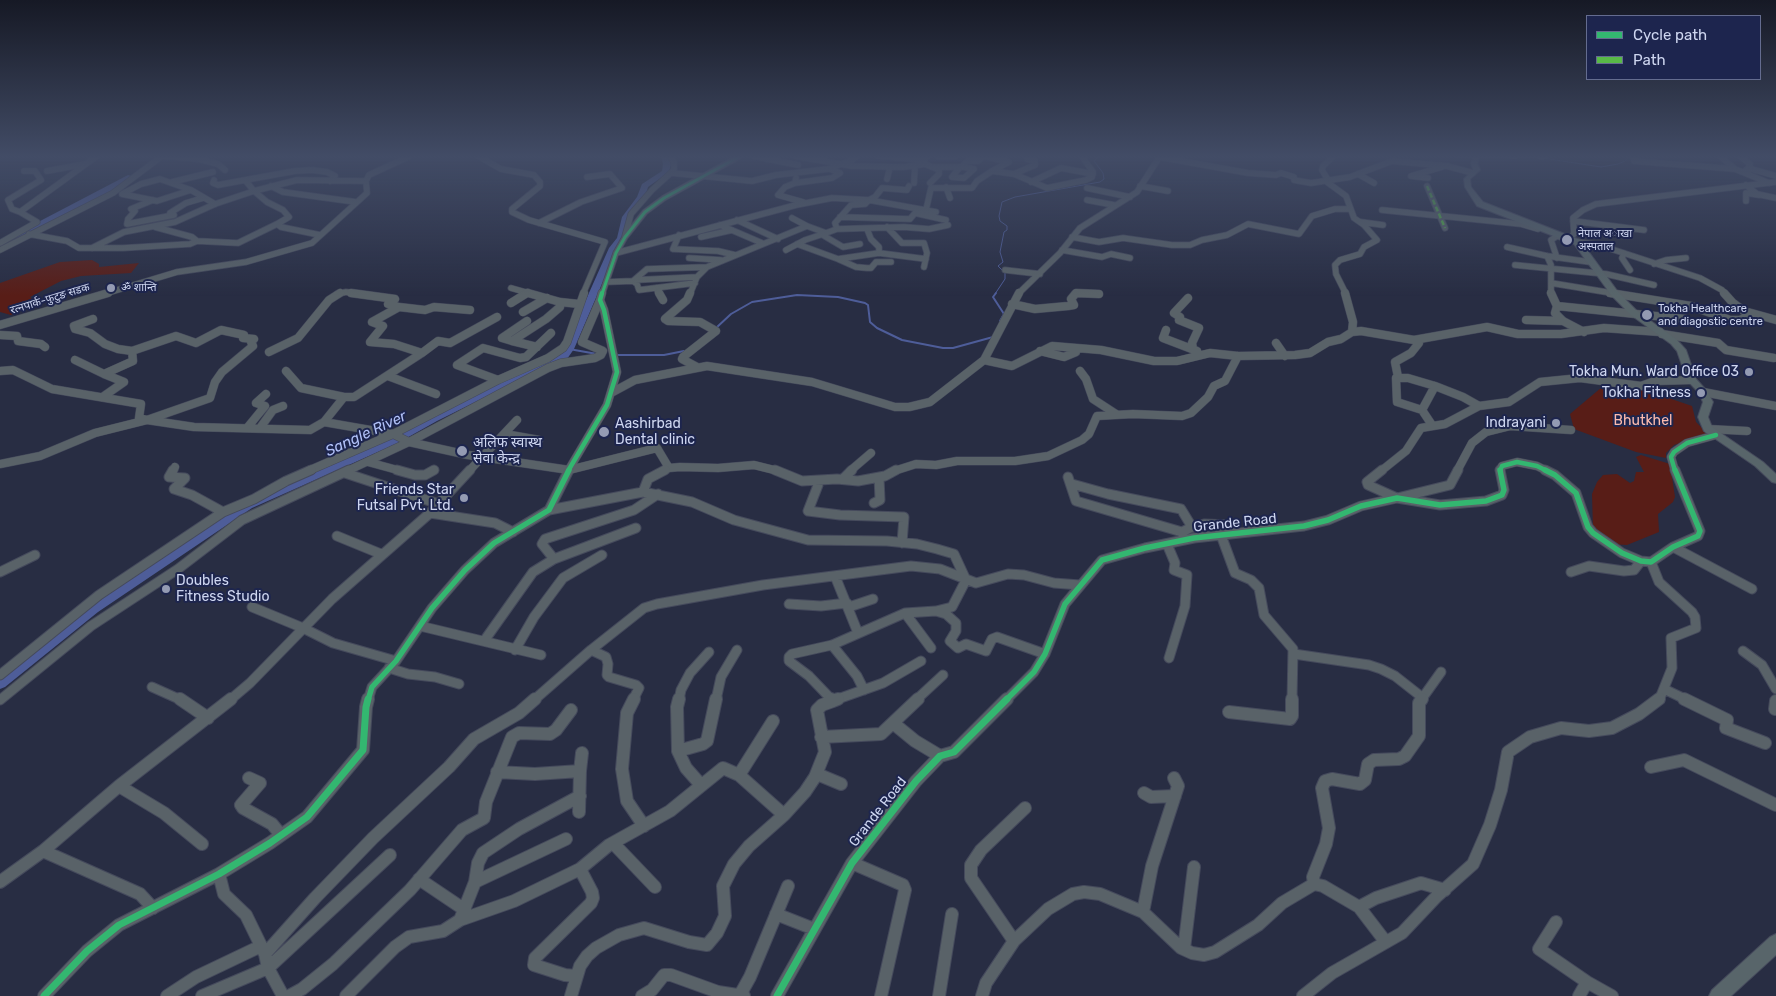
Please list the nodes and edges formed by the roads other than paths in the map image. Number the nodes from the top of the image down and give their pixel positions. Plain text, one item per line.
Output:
1 (9, 202) edge
2 (33, 202) edge
3 (94, 202) edge
4 (147, 202) edge
5 (188, 202) edge
6 (212, 202) edge
7 (219, 202) edge
8 (268, 202) edge
9 (356, 202) edge
10 (521, 202) edge
11 (580, 202) edge
12 (641, 202) edge
13 (658, 202) edge
14 (864, 202) edge
15 (869, 202) edge
16 (871, 202) edge
17 (928, 202) edge
18 (1104, 202) edge
19 (1110, 202) edge
20 (1118, 202) edge
21 (1348, 202) edge
22 (1435, 202) edge
23 (1480, 202) edge
24 (1608, 202) edge
25 (806, 203) edge
26 (215, 204) junction
27 (1115, 204) junction
28 (1350, 209) junction
29 (926, 210) junction
30 (1382, 210) dead end
31 (20, 212) junction
32 (936, 212) dead end
33 (915, 213) junction
34 (1441, 215) junction
35 (840, 217) junction
36 (792, 218) dead end
37 (905, 219) junction
38 (155, 220) junction
39 (738, 220) junction
40 (1573, 221) junction
41 (539, 222) junction
42 (1361, 222) junction
43 (277, 224) junction
44 (720, 225) junction
45 (1383, 225) dead end
46 (156, 226) junction
47 (807, 226) junction
48 (887, 227) junction
49 (904, 227) junction
50 (867, 228) junction
51 (913, 228) junction
52 (1445, 228) dead end
53 (838, 229) junction
54 (698, 230) junction
55 (732, 230) junction
56 (1644, 230) dead end
57 (823, 233) junction
58 (29, 234) junction
59 (320, 235) junction
60 (679, 235) junction
61 (1557, 236) junction
62 (625, 237) junction
63 (701, 237) junction
64 (1072, 237) junction
65 (778, 239) junction
66 (1573, 240) junction
67 (197, 242) junction
68 (0, 243) edge
69 (705, 243) dead end
70 (922, 243) junction
71 (762, 244) junction
72 (796, 244) junction
73 (860, 244) dead end
74 (1507, 247) dead end
75 (92, 248) junction
76 (0, 250) edge
77 (786, 250) dead end
78 (1062, 250) junction
79 (616, 253) junction
80 (879, 253) junction
81 (1624, 253) junction
82 (735, 255) junction
83 (1547, 256) junction
84 (689, 258) dead end
85 (1130, 258) dead end
86 (1557, 258) junction
87 (1686, 258) dead end
88 (838, 259) junction
89 (926, 259) junction
90 (721, 260) junction
91 (891, 262) dead end
92 (1590, 262) junction
93 (1654, 264) junction
94 (1515, 265) dead end
95 (707, 267) junction
96 (924, 267) dead end
97 (1005, 270) dead end
98 (1550, 270) junction
99 (1630, 270) dead end
100 (1599, 273) junction
101 (1040, 274) junction
102 (634, 280) junction
103 (696, 280) junction
104 (606, 282) junction
105 (1551, 283) junction
106 (1654, 285) dead end
107 (511, 288) dead end
108 (656, 288) junction
109 (528, 292) junction
110 (107, 293) joint
111 (1099, 294) dead end
112 (1616, 294) junction
113 (547, 298) junction
114 (1188, 298) dead end
115 (600, 300) junction
116 (663, 300) dead end
117 (560, 302) junction
118 (511, 304) dead end
119 (578, 304) junction
120 (1012, 304) junction
121 (1557, 306) junction
122 (399, 307) junction
123 (470, 310) dead end
124 (523, 312) dead end
125 (1634, 313) junction
126 (1752, 314) junction
127 (497, 317) dead end
128 (92, 319) dead end
129 (1685, 319) dead end
130 (1526, 320) dead end
131 (1776, 320) edge
132 (527, 321) dead end
133 (1563, 321) junction
134 (0, 325) edge
135 (1166, 330) dead end
136 (1352, 332) junction
137 (1584, 332) junction
138 (551, 333) dead end
139 (1661, 333) junction
140 (0, 335) edge
141 (1420, 340) junction
142 (512, 341) junction
143 (1276, 343) dead end
144 (45, 346) dead end
145 (537, 347) junction
146 (1193, 349) junction
147 (132, 351) junction
148 (269, 352) dead end
149 (422, 353) junction
150 (1204, 354) junction
151 (1238, 356) junction
152 (1285, 356) junction
153 (1774, 358) dead end
154 (75, 360) dead end
155 (984, 360) junction
156 (696, 367) junction
157 (0, 371) edge
158 (286, 371) dead end
159 (1080, 371) dead end
160 (104, 374) junction
161 (388, 376) junction
162 (1398, 377) junction
163 (498, 380) junction
164 (1692, 380) junction
165 (1435, 386) junction
166 (1703, 392) junction
167 (611, 393) junction
168 (266, 394) dead end
169 (436, 394) dead end
170 (104, 396) junction
171 (344, 397) junction
172 (283, 406) dead end
173 (1479, 406) junction
174 (1776, 406) edge
175 (1422, 410) junction
176 (1116, 414) junction
177 (147, 420) junction
178 (517, 420) dead end
179 (324, 422) junction
180 (1432, 425) junction
181 (247, 428) junction
182 (260, 428) junction
183 (1708, 429) junction
184 (1571, 430) dead end
185 (1747, 431) dead end
186 (505, 434) junction
187 (394, 435) junction
188 (1716, 435) junction
189 (539, 440) dead end
190 (407, 441) junction
191 (871, 453) dead end
192 (483, 457) junction
193 (368, 462) junction
194 (0, 464) edge
195 (175, 466) dead end
196 (669, 468) junction
197 (434, 470) dead end
198 (569, 470) junction
199 (344, 473) junction
200 (879, 477) junction
201 (820, 480) junction
202 (843, 480) junction
203 (1776, 480) edge
204 (643, 492) junction
205 (658, 494) junction
206 (1397, 498) junction
207 (874, 503) dead end
208 (439, 504) junction
209 (549, 510) junction
210 (223, 512) junction
211 (430, 513) junction
212 (1233, 525) dead end
213 (1192, 527) junction
214 (636, 528) dead end
215 (513, 532) junction
216 (1220, 535) junction
217 (337, 536) dead end
218 (1183, 536) junction
219 (902, 543) junction
220 (1167, 544) junction
221 (1673, 547) junction
222 (36, 554) dead end
223 (381, 554) junction
224 (602, 555) dead end
225 (554, 558) junction
226 (1646, 562) junction
227 (0, 572) edge
228 (1571, 572) dead end
229 (835, 576) junction
230 (966, 580) junction
231 (1080, 585) junction
232 (1752, 589) dead end
233 (873, 599) dead end
234 (789, 604) dead end
235 (848, 605) junction
236 (252, 607) dead end
237 (936, 611) junction
238 (905, 613) junction
239 (420, 626) junction
240 (303, 628) junction
241 (858, 633) junction
242 (484, 641) junction
243 (832, 645) junction
244 (930, 648) dead end
245 (515, 650) junction
246 (591, 650) junction
247 (737, 650) dead end
248 (1743, 651) dead end
249 (709, 652) dead end
250 (1045, 654) junction
251 (1294, 654) junction
252 (541, 656) dead end
253 (1169, 658) dead end
254 (921, 661) dead end
255 (392, 664) junction
256 (1441, 672) dead end
257 (0, 675) edge
258 (943, 675) dead end
259 (459, 684) dead end
260 (152, 687) dead end
261 (1776, 689) edge
262 (864, 690) junction
263 (1664, 690) junction
264 (1423, 698) junction
265 (0, 700) edge
266 (833, 701) junction
267 (571, 710) dead end
268 (1228, 712) dead end
269 (208, 718) junction
270 (773, 721) dead end
271 (893, 723) junction
272 (821, 737) junction
273 (1765, 743) dead end
274 (678, 750) junction
275 (582, 753) dead end
276 (940, 756) junction
277 (1651, 766) dead end
278 (580, 771) junction
279 (496, 772) junction
280 (817, 774) junction
281 (739, 775) junction
282 (249, 778) dead end
283 (1174, 778) dead end
284 (841, 784) dead end
285 (701, 785) junction
286 (119, 786) junction
287 (1144, 793) dead end
288 (580, 796) junction
289 (1175, 796) junction
290 (1776, 804) edge
291 (1025, 808) dead end
292 (579, 812) dead end
293 (784, 815) junction
294 (644, 826) junction
295 (281, 835) junction
296 (566, 839) dead end
297 (613, 843) junction
298 (202, 844) dead end
299 (43, 850) junction
300 (390, 855) dead end
301 (852, 863) junction
302 (1194, 867) dead end
303 (580, 869) junction
304 (219, 874) junction
305 (419, 879) junction
306 (0, 882) edge
307 (475, 882) junction
308 (1314, 884) junction
309 (788, 886) dead end
310 (655, 887) dead end
311 (1444, 890) junction
312 (1359, 907) junction
313 (153, 908) junction
314 (1143, 912) junction
315 (776, 914) junction
316 (952, 914) dead end
317 (462, 915) junction
318 (1556, 922) dead end
319 (814, 929) junction
320 (1014, 941) junction
321 (1385, 941) junction
322 (1776, 943) edge
323 (1184, 949) junction
324 (263, 950) junction
325 (268, 968) junction
326 (576, 976) junction
327 (1587, 982) junction
328 (44, 996) edge
329 (167, 996) edge
330 (202, 996) edge
331 (283, 996) edge
332 (289, 996) edge
333 (346, 996) edge
334 (571, 996) edge
335 (642, 996) edge
336 (743, 996) edge
337 (778, 996) edge
338 (881, 996) edge
339 (939, 996) edge
340 (982, 996) edge
341 (1303, 996) edge
342 (1579, 996) edge
343 (1612, 996) edge
344 (1718, 996) edge

1 - 31 street
2 - 31 street
3 - 58 street
4 - 38 street
5 - 38 street
6 - 26 street
7 - 26 street
8 - 43 street
9 - 59 street
10 - 41 street
11 - 41 street
12 - 62 street
13 - 62 street
14 - 35 street
15 - 33 street
16 - 29 street
17 - 29 street
18 - 27 street
19 - 27 street
20 - 27 street
21 - 28 street
22 - 34 street
23 - 66 main road
24 - 40 street
25 - 39 street
26 - 46 street
27 - 64 street
28 - 42 street
28 - 64 street
29 - 32 street
30 - 34 street
31 - 68 street
33 - 37 street
33 - 51 street
34 - 52 street
34 - 61 street
35 - 37 street
35 - 53 street
36 - 47 street
37 - 49 street
38 - 46 street
39 - 44 street
39 - 65 street
40 - 56 street
40 - 66 street
41 - 119 street
42 - 45 street
42 - 136 street
43 - 59 street
43 - 67 street
44 - 54 street
44 - 55 street
46 - 67 street
46 - 75 street
47 - 57 street
47 - 65 street
48 - 49 street
48 - 50 street
48 - 70 street
49 - 51 street
50 - 53 street
50 - 80 street
51 - 70 street
53 - 57 street
54 - 60 street
54 - 63 street
55 - 63 street
55 - 71 street
57 - 72 street
57 - 73 street
58 - 75 street
58 - 76 street
59 - 110 street
60 - 79 street
60 - 82 street
61 - 66 street
61 - 86 street
62 - 79 street
63 - 69 street
64 - 78 street
65 - 71 street
66 - 81 street
66 - 92 main road
67 - 75 street
70 - 89 street
71 - 82 street
72 - 77 street
72 - 88 street
74 - 83 street
78 - 85 street
78 - 101 street
79 - 104 street
80 - 88 street
80 - 89 street
81 - 93 street
81 - 99 street
82 - 90 street
83 - 86 street
83 - 98 street
84 - 90 street
86 - 92 street
87 - 93 street
88 - 91 street
89 - 96 street
90 - 95 street
92 - 100 main road
93 - 126 street
94 - 98 street
95 - 102 street
95 - 103 street
97 - 101 street
98 - 100 street
98 - 105 street
100 - 106 street
100 - 112 main road
101 - 120 street
102 - 103 street
102 - 104 street
102 - 108 street
103 - 108 street
103 - 156 street
104 - 115 street
105 - 112 street
105 - 121 street
107 - 109 street
108 - 116 street
109 - 113 street
109 - 118 street
110 - 134 street, रत्नपार्क-फुटुङ सडक
111 - 120 street
112 - 125 main road
112 - 126 street
113 - 117 street
113 - 124 street
114 - 146 street
115 - 167 street
115 - 190 street
117 - 119 street
117 - 142 street
119 - 163 street
120 - 155 street
121 - 125 street
121 - 133 street
122 - 123 street
122 - 148 street
122 - 149 street
125 - 129 street
125 - 139 main road
126 - 131 street
127 - 149 street
128 - 147 street
130 - 133 street
132 - 142 street
133 - 137 street
135 - 146 street
136 - 141 street
136 - 152 street
137 - 139 street
137 - 141 street
138 - 145 street
139 - 153 street
139 - 164 main road
140 - 144 street
141 - 162 street
142 - 145 street
143 - 152 street
145 - 163 street
146 - 150 street
147 - 160 street
147 - 177 street
149 - 161 street
150 - 151 street
150 - 155 street
151 - 152 street
151 - 176 street
154 - 160 street
155 - 156 street
156 - 167 street
157 - 170 street
158 - 171 street
159 - 176 street
160 - 170 street
161 - 169 street
161 - 171 street
162 - 165 street
162 - 175 street
163 - 187 street
164 - 166 main road
164 - 173 street
165 - 173 street
165 - 175 street
166 - 174 street
166 - 183 main road
167 - 198 street
168 - 181 street
170 - 177 street
171 - 179 street
172 - 182 street
173 - 180 street
175 - 180 street
176 - 200 street
177 - 181 street
177 - 194 street
178 - 186 street
179 - 182 street
179 - 187 street
180 - 206 street
181 - 182 street
183 - 185 street
183 - 188 main road
184 - 206 street
186 - 189 street
186 - 192 street
187 - 190 street
187 - 210 street
188 - 203 main road
188 - 221 street
190 - 192 street
190 - 193 street
191 - 202 street
192 - 198 street
192 - 208 street
193 - 197 street
193 - 199 street
195 - 210 street
196 - 198 street
196 - 201 street
196 - 204 street
198 - 209 street
199 - 208 street
199 - 265 street
200 - 202 street
200 - 207 street
201 - 202 street
201 - 219 street
204 - 205 street
204 - 209 street
205 - 219 street
205 - 225 street
206 - 216 street, Grande Road
206 - 226 street, Grande Road
208 - 211 street
209 - 215 street
210 - 257 street
211 - 215 street
211 - 223 street
212 - 213 street
213 - 218 street
213 - 218 street
214 - 225 street
215 - 239 street
216 - 218 street, Grande Road
216 - 251 street
217 - 223 street
218 - 220 street, Grande Road
219 - 230 street
220 - 231 street, Grande Road
220 - 253 street
221 - 226 street
221 - 232 street
222 - 227 street
223 - 240 street
224 - 245 street
225 - 242 street
226 - 228 street
226 - 263 street
229 - 230 street
229 - 235 street
229 - 246 street
230 - 231 street
230 - 237 street
231 - 250 street, Grande Road
233 - 235 street
234 - 235 street
235 - 241 street
236 - 240 street
237 - 238 street
237 - 250 street
238 - 241 street
238 - 244 street
239 - 242 street
239 - 255 street
240 - 255 street
240 - 269 street
241 - 243 street
242 - 245 street
243 - 262 street
243 - 266 street
245 - 252 street
246 - 294 street
246 - 324 street
247 - 274 street
248 - 261 street
249 - 274 street
250 - 276 street, Grande Road
251 - 264 street
251 - 268 street
254 - 262 street
255 - 259 street
255 - 295 street
256 - 264 street
258 - 271 street
260 - 269 street
262 - 266 street
263 - 273 street
263 - 311 street
264 - 308 street
266 - 272 street
267 - 279 street
269 - 286 street
270 - 281 street
271 - 272 street
271 - 276 street
272 - 280 street
274 - 285 street
275 - 278 street
276 - 301 street, Grande Road
277 - 290 street
278 - 279 street
278 - 288 street
279 - 305 street
280 - 284 street
280 - 293 street
281 - 285 street
281 - 293 street
282 - 295 street
283 - 289 street
285 - 294 street
286 - 298 street
286 - 299 street
287 - 289 street
288 - 292 street
288 - 307 street
289 - 314 street
291 - 320 street
293 - 326 street
294 - 297 street
295 - 304 street
296 - 307 street
297 - 303 street
297 - 310 street
299 - 306 street
299 - 313 street
300 - 325 street
301 - 319 street, Grande Road
301 - 338 street
302 - 323 street
303 - 317 street
303 - 326 street
304 - 313 street
304 - 324 street
305 - 317 street
305 - 332 street
307 - 317 street
308 - 312 street
308 - 323 street
309 - 315 street
311 - 312 street
311 - 321 street
312 - 321 street
313 - 328 street
314 - 320 street
314 - 323 street
315 - 319 street
315 - 336 street
316 - 339 street
317 - 333 street
318 - 327 street
319 - 337 street, Grande Road
320 - 340 street
321 - 341 street
322 - 344 main road
324 - 325 street
324 - 329 street
325 - 330 street
325 - 331 street
326 - 334 street
327 - 342 street
327 - 343 street
335 - 336 street

